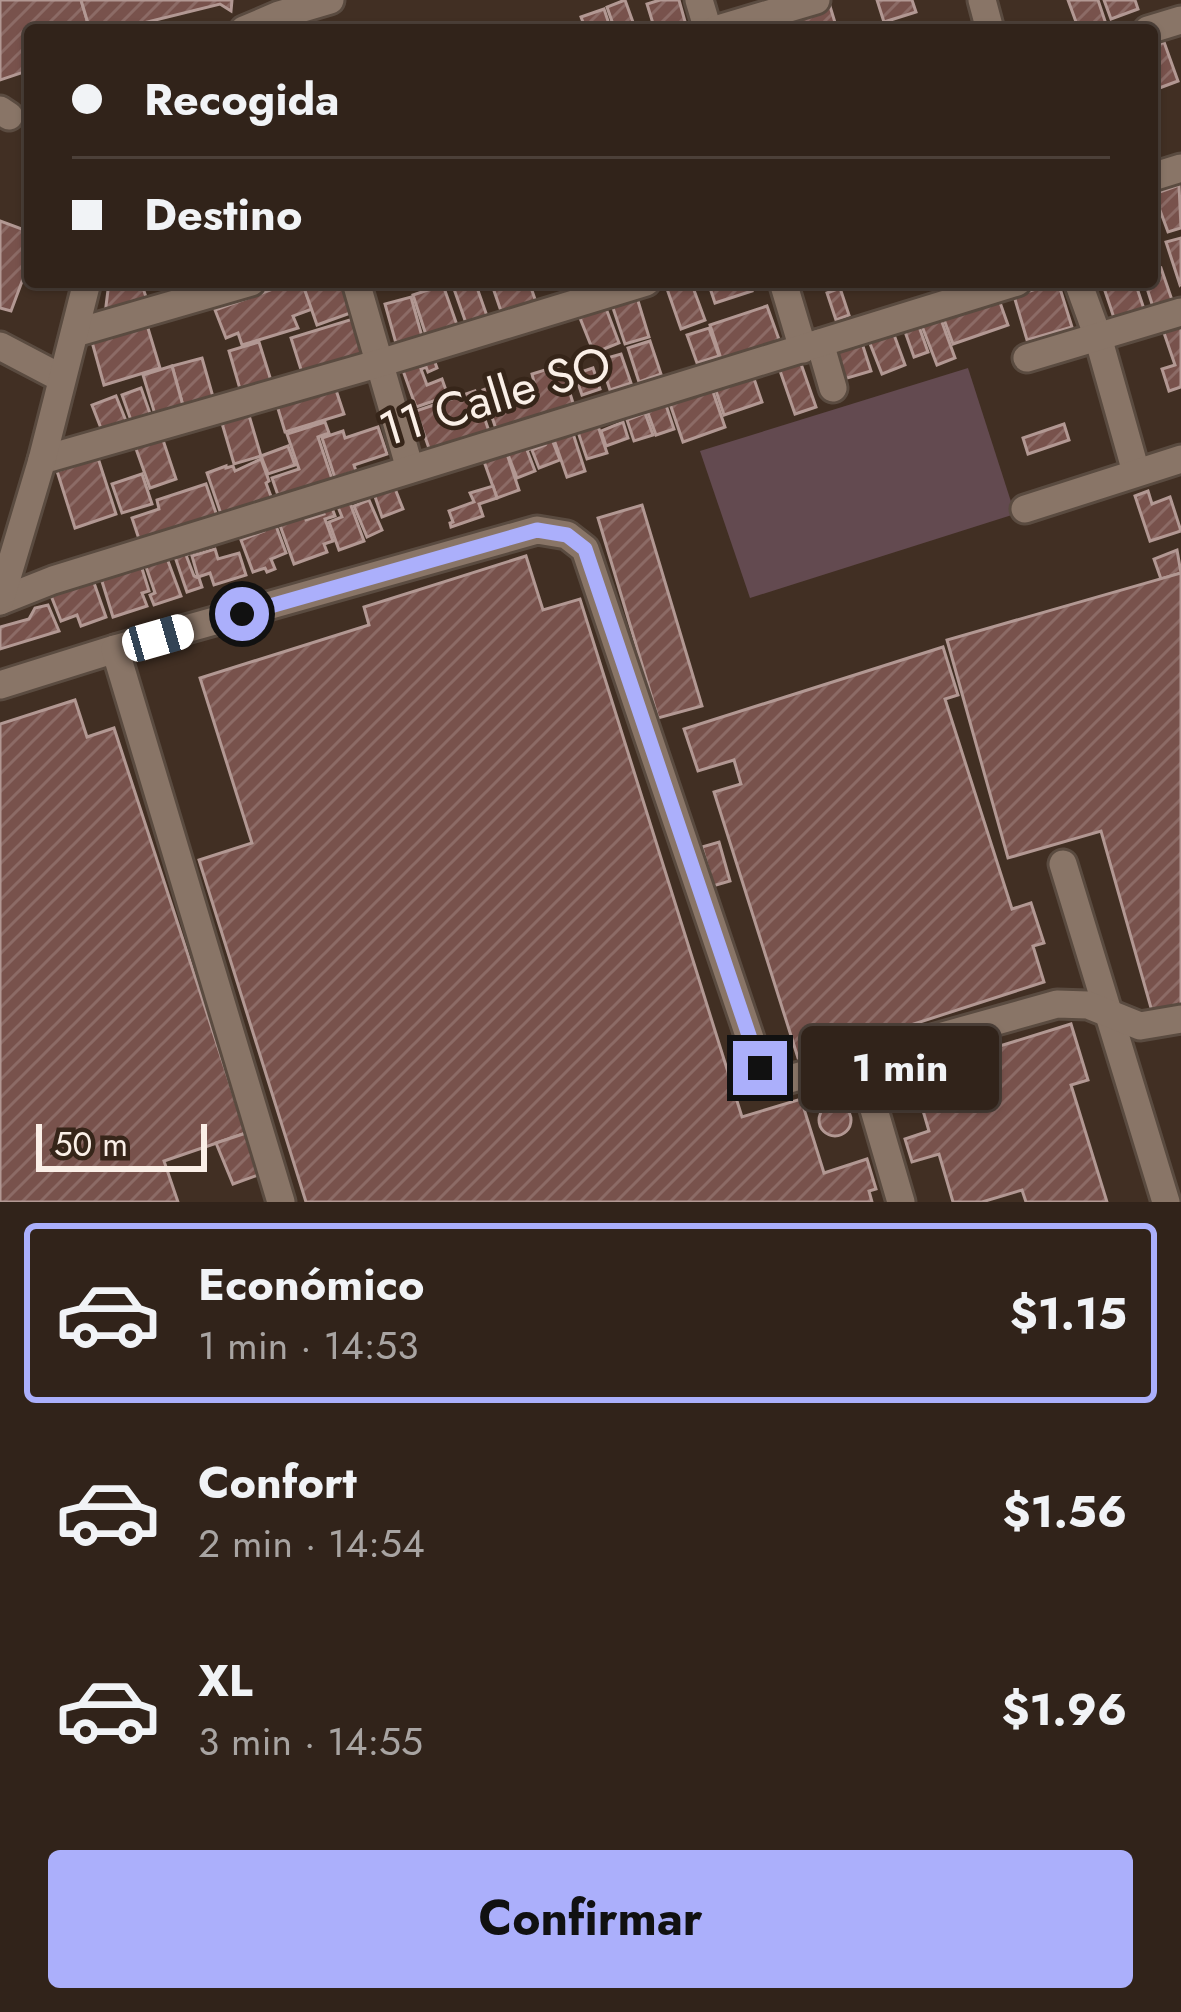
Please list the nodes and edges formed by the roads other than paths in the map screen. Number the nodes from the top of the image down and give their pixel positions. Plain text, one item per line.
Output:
1 (329, 0) edge
2 (816, 0) edge
3 (279, 15) edge
4 (733, 24) edge
5 (86, 288) edge
6 (230, 288) edge
7 (358, 288) edge
8 (626, 288) edge
9 (786, 288) edge
10 (998, 288) edge
11 (1080, 288) edge
12 (1181, 312) edge
13 (75, 333) junction
14 (1098, 337) junction
15 (811, 346) junction
16 (1, 350) edge
17 (1027, 358) dead end
18 (380, 363) junction
19 (62, 378) junction
20 (833, 388) dead end
21 (1181, 459) edge
22 (41, 460) junction
23 (410, 469) junction
24 (1136, 472) junction
25 (1024, 509) dead end
26 (0, 601) edge
27 (115, 650) junction
28 (0, 686) edge
29 (1063, 864) dead end
30 (1109, 1014) junction
31 (1181, 1019) edge
32 (859, 1058) junction
33 (280, 1202) edge
34 (901, 1202) edge
35 (1166, 1202) edge

1 - 3 street
2 - 4 street
5 - 13 street
6 - 13 street
7 - 18 street
8 - 18 street
9 - 15 street
10 - 15 street, 11 Calle SO
11 - 14 street
12 - 14 street
13 - 19 street
14 - 17 street
14 - 24 street
15 - 20 street
15 - 23 street, 11 Calle SO
16 - 19 street
18 - 22 street
18 - 23 street
19 - 22 street
21 - 24 street
22 - 26 street
23 - 26 street, 11 Calle SO
24 - 25 street
27 - 28 street
27 - 32 street
27 - 33 street
29 - 30 street
30 - 31 street
30 - 32 street
30 - 35 street
32 - 34 street

